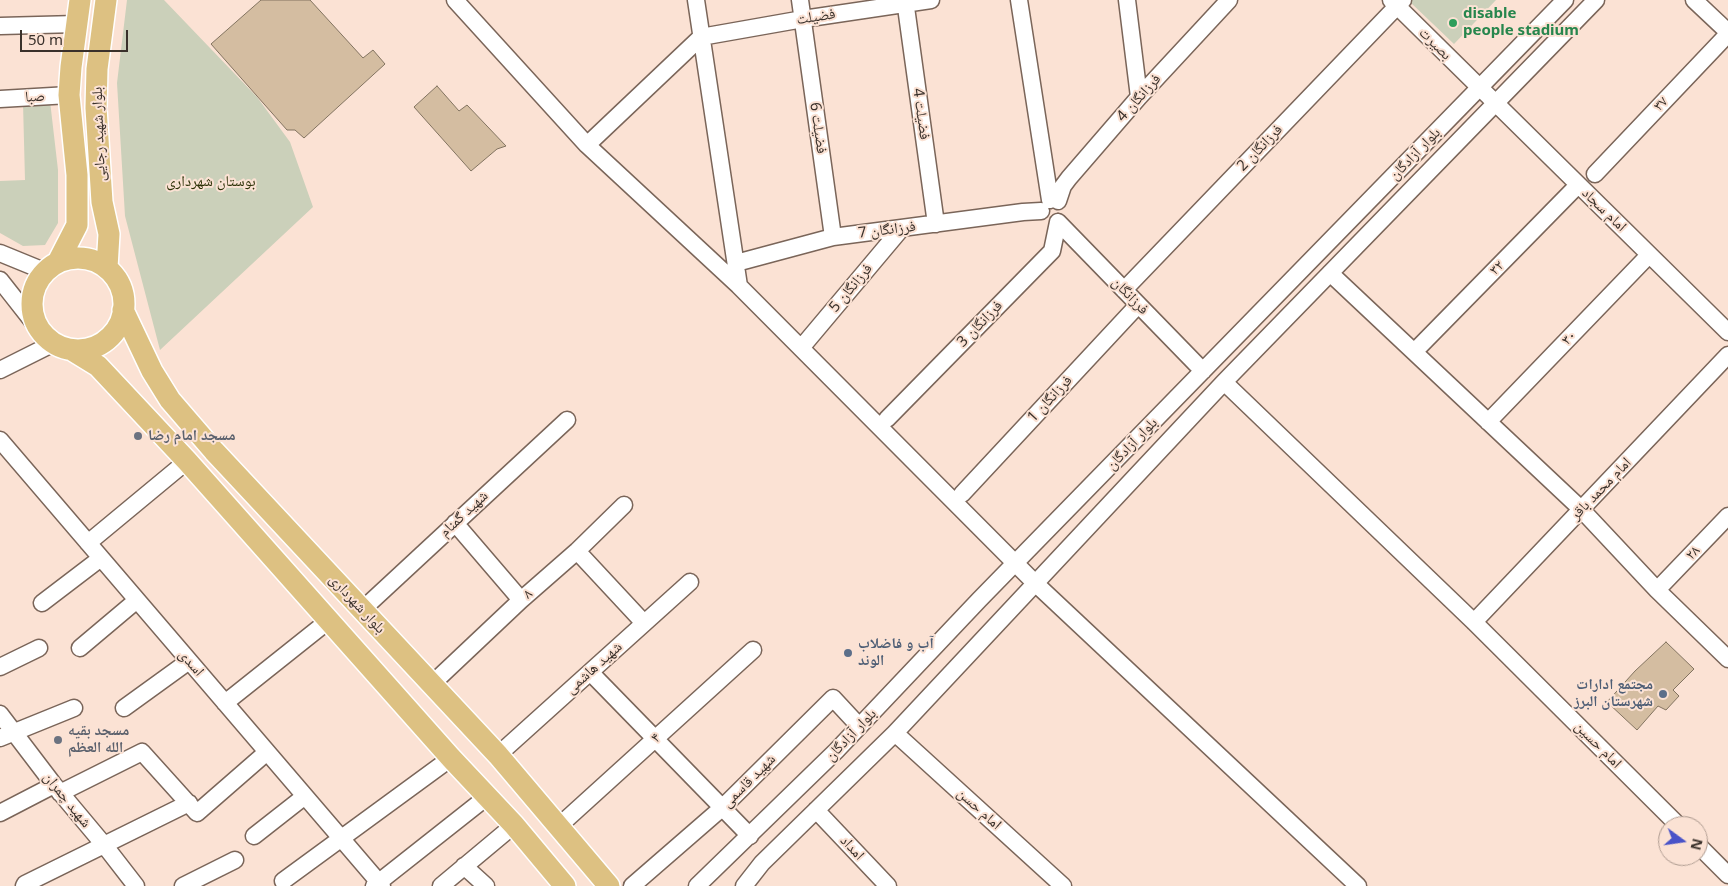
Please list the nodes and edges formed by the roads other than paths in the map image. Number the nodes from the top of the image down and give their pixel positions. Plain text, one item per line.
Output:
1 (80, 0) edge
2 (106, 0) edge
3 (455, 0) edge
4 (696, 0) edge
5 (800, 0) edge
6 (931, 0) edge
7 (1019, 0) edge
8 (1126, 0) edge
9 (1229, 0) edge
10 (1565, 0) edge
11 (1596, 0) edge
12 (1694, 0) edge
13 (905, 2) edge
14 (1397, 2) edge
15 (803, 19) junction
16 (77, 24) junction
17 (0, 26) edge
18 (1728, 33) edge
19 (701, 37) junction
20 (1479, 88) junction
21 (69, 95) junction
22 (1139, 97) junction
23 (0, 99) edge
24 (1496, 104) junction
25 (587, 145) junction
26 (1595, 174) dead end
27 (1578, 185) junction
28 (1050, 204) junction
29 (1058, 222) junction
30 (936, 224) junction
31 (901, 229) junction
32 (833, 237) junction
33 (0, 253) edge
34 (1650, 255) junction
35 (736, 263) junction
36 (51, 266) junction
37 (107, 268) junction
38 (1330, 273) junction
39 (0, 280) edge
40 (739, 286) junction
41 (1124, 290) junction
42 (1138, 305) junction
43 (123, 310) junction
44 (1728, 332) edge
45 (56, 342) junction
46 (801, 348) junction
47 (1415, 351) junction
48 (1728, 355) edge
49 (0, 370) edge
50 (1202, 371) junction
51 (1224, 382) junction
52 (887, 419) dead end
53 (567, 420) dead end
54 (1488, 422) junction
55 (0, 440) edge
56 (187, 461) junction
57 (962, 494) dead end
58 (624, 505) dead end
59 (1581, 509) junction
60 (1728, 516) edge
61 (455, 523) junction
62 (88, 543) junction
63 (577, 552) junction
64 (101, 558) junction
65 (1015, 563) junction
66 (690, 582) dead end
67 (1035, 583) junction
68 (1657, 590) junction
69 (137, 600) junction
70 (522, 600) junction
71 (42, 603) dead end
72 (362, 610) junction
73 (328, 621) junction
74 (1474, 622) junction
75 (644, 623) junction
76 (39, 648) dead end
77 (80, 648) dead end
78 (753, 650) dead end
79 (1727, 656) edge
80 (189, 661) junction
81 (0, 667) edge
82 (590, 672) junction
83 (432, 684) junction
84 (225, 703) junction
85 (74, 708) dead end
86 (124, 708) dead end
87 (0, 714) edge
88 (859, 726) junction
89 (895, 733) junction
90 (7, 735) edge
91 (655, 738) junction
92 (267, 752) junction
93 (498, 755) junction
94 (451, 758) junction
95 (57, 789) junction
96 (305, 796) junction
97 (488, 796) junction
98 (189, 803) junction
99 (722, 807) junction
100 (816, 810) junction
101 (0, 812) edge
102 (1669, 816) edge
103 (514, 825) junction
104 (558, 826) junction
105 (254, 836) dead end
106 (750, 836) junction
107 (341, 839) junction
108 (105, 846) junction
109 (1708, 855) edge
110 (235, 860) dead end
111 (464, 866) junction
112 (1728, 875) edge
113 (283, 882) dead end
114 (378, 885) edge
115 (24, 886) edge
116 (136, 886) edge
117 (183, 886) edge
118 (441, 886) edge
119 (486, 886) edge
120 (565, 886) edge
121 (609, 886) edge
122 (632, 886) edge
123 (697, 886) edge
124 (744, 886) edge
125 (888, 886) edge
126 (1063, 886) edge
127 (1358, 886) edge

1 - 16 main road, بلوار شهید رجایی
2 - 37 main road, بلوار شهید رجایی
3 - 25 street
4 - 19 street
5 - 15 street, فضیلت 6
6 - 13 street, فضیلت
7 - 28 street
8 - 22 street
9 - 22 street, فرزانگان 4
10 - 20 street, بلوار آزادگان
11 - 24 street, بلوار آزادگان
12 - 18 street
13 - 15 street, فضیلت
13 - 30 street, فضیلت 4
14 - 20 street, بصیرت
14 - 41 street, فرزانگان 2
15 - 19 street, فضیلت
15 - 32 street, فضیلت 6
16 - 17 street
16 - 21 main road, بلوار شهید رجایی
18 - 26 street, ۳۷
19 - 25 street
19 - 35 street
20 - 24 street, امام سجاد
20 - 50 street, بلوار آزادگان
21 - 23 street, صبا
21 - 36 main road, بلوار شهید رجایی
22 - 28 street, فرزانگان 4
24 - 27 street, امام سجاد
24 - 38 street, بلوار آزادگان
25 - 40 street
27 - 34 street, امام سجاد
27 - 47 street, ۳۲
28 - 29 street, فرزانگان
28 - 30 street, فرزانگان 7
29 - 41 street, فرزانگان
29 - 52 street, فرزانگان 3
30 - 31 street, فرزانگان 7
31 - 32 street, فرزانگان 7
31 - 46 street, فرزانگان 5
32 - 35 street, فرزانگان 7
33 - 36 street
34 - 44 street, امام سجاد
34 - 54 street, ۳۰
35 - 40 street
36 - 37 main road
36 - 45 main road
37 - 43 main road
38 - 47 street
38 - 51 street, بلوار آزادگان
39 - 45 street
40 - 46 street
41 - 42 street, فرزانگان
42 - 50 street, فرزانگان
42 - 57 street, فرزانگان 1
43 - 45 main road
43 - 72 main road, بلوار شهرداری
45 - 49 street
45 - 56 main road
46 - 65 street
47 - 54 street
48 - 59 street, امام محمد باقر
50 - 65 street, بلوار آزادگان
51 - 67 street, بلوار آزادگان
51 - 74 street, امام حسین
53 - 61 street, شهید گمنام
54 - 59 street
55 - 62 street, اسدی
56 - 62 street
56 - 73 main road
58 - 63 street, ۸
59 - 68 street
59 - 74 street, امام محمد باقر
60 - 68 street, ۲۸
61 - 70 street
61 - 72 street, شهید گمنام
62 - 64 street, اسدی
63 - 70 street, ۸
63 - 75 street
64 - 69 street, اسدی
64 - 71 street
65 - 67 street
65 - 88 street, بلوار آزادگان
66 - 75 street, شهید هاشمی
67 - 89 street, بلوار آزادگان
67 - 127 street
68 - 79 street
69 - 77 street
69 - 80 street, اسدی
70 - 83 street, ۸
72 - 83 main road, بلوار شهرداری
73 - 84 street
73 - 94 main road
74 - 102 street, امام حسین
75 - 82 street, شهید هاشمی
76 - 81 street
78 - 91 street, ۴
80 - 84 street, اسدی
80 - 86 street
82 - 91 street
82 - 93 street, شهید هاشمی
83 - 93 main road, بلوار شهرداری
84 - 92 street, اسدی
85 - 90 street
87 - 90 street, شهید چمران
88 - 99 street, شهید قاسمی
88 - 106 street, بلوار آزادگان
89 - 100 street, بلوار آزادگان
89 - 126 street, امام حسن
90 - 95 street, شهید چمران
91 - 99 street
91 - 104 street, ۴
92 - 96 street, اسدی
92 - 98 street
93 - 104 main road, بلوار شهرداری
94 - 97 main road
94 - 107 street
95 - 98 street
95 - 101 street
95 - 108 street, شهید چمران
96 - 105 street
96 - 107 street, اسدی
97 - 103 main road
97 - 114 street
98 - 108 street
99 - 106 street
99 - 122 street, شهید قاسمی
100 - 124 street, بلوار آزادگان
100 - 125 street, امداد
103 - 111 street
103 - 120 main road
104 - 121 main road, بلوار شهرداری
106 - 123 street, بلوار آزادگان
107 - 113 street
107 - 114 street, اسدی
108 - 115 street
108 - 116 street, شهید چمران
109 - 112 street
110 - 117 street
111 - 118 street
111 - 119 street

